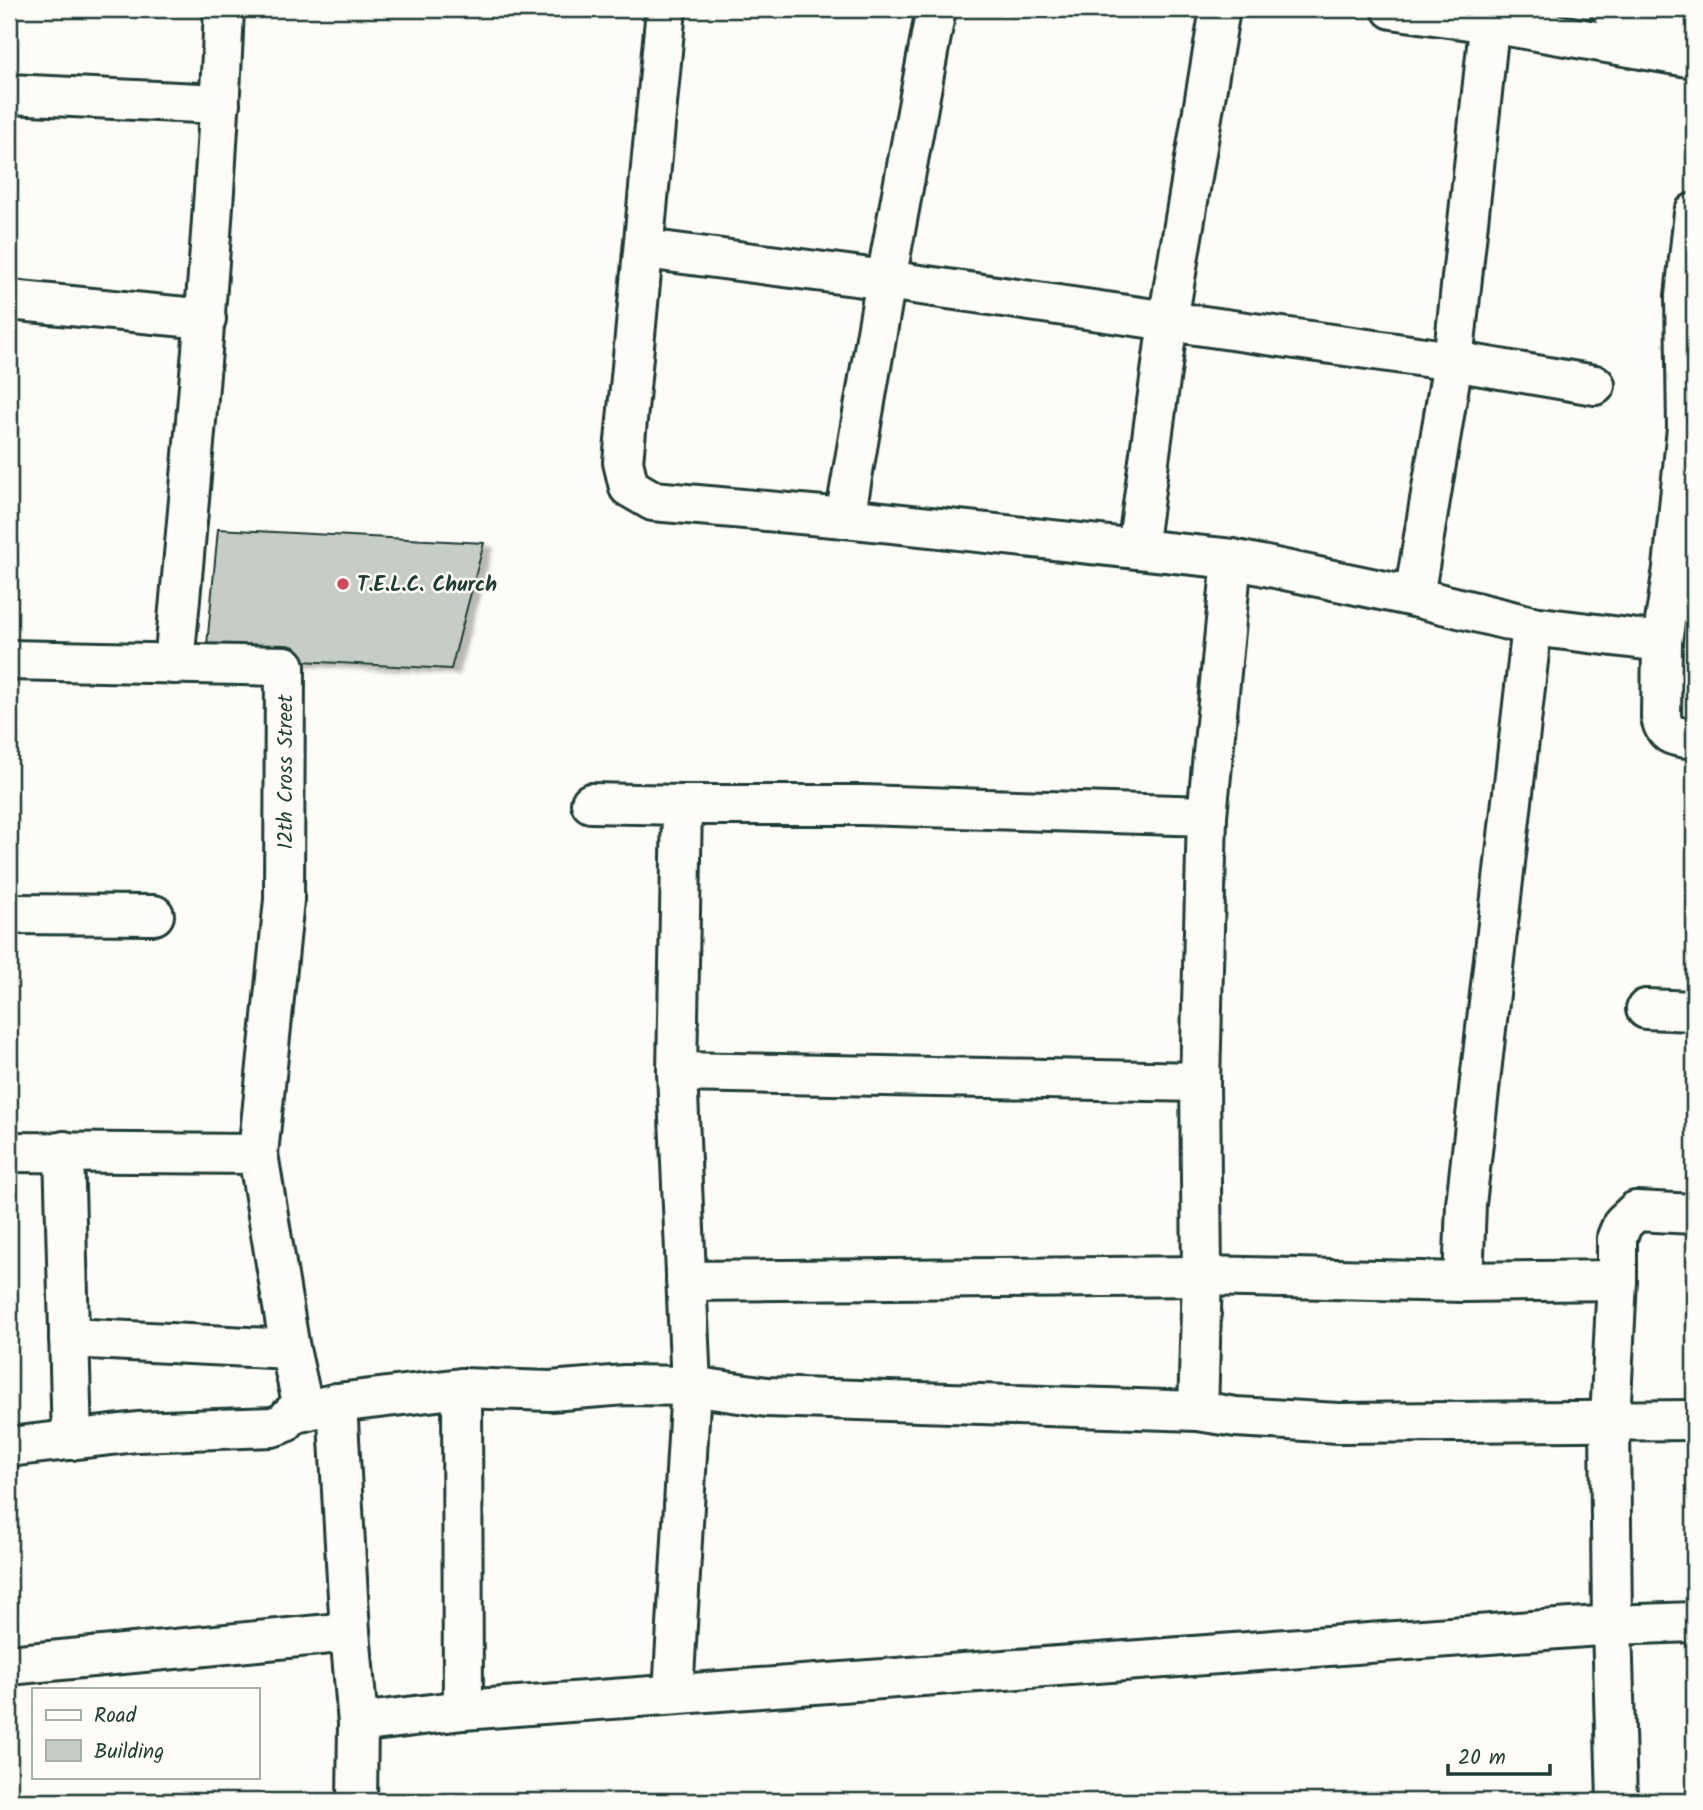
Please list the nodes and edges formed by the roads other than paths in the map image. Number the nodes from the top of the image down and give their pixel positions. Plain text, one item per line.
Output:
1 (224, 9) edge
2 (666, 9) edge
3 (936, 9) edge
4 (1220, 9) edge
5 (1392, 9) edge
6 (1611, 9) edge
7 (1491, 16) edge
8 (1694, 21) edge
9 (1694, 58) edge
10 (9, 94) edge
11 (220, 104) junction
12 (1694, 213) edge
13 (645, 249) junction
14 (1691, 266) edge
15 (886, 280) junction
16 (9, 300) edge
17 (206, 319) junction
18 (1168, 321) junction
19 (1453, 361) junction
20 (1595, 385) dead end
21 (1688, 477) edge
22 (845, 519) junction
23 (1136, 549) junction
24 (1233, 559) junction
25 (1414, 597) junction
26 (1532, 626) junction
27 (1662, 642) junction
28 (9, 660) edge
29 (174, 664) junction
30 (1694, 739) edge
31 (591, 803) dead end
32 (682, 805) junction
33 (1207, 816) junction
34 (9, 914) edge
35 (154, 915) dead end
36 (1646, 1009) dead end
37 (1694, 1011) edge
38 (677, 1072) junction
39 (1200, 1082) junction
40 (9, 1152) edge
41 (64, 1152) junction
42 (258, 1154) junction
43 (1694, 1214) edge
44 (1202, 1276) junction
45 (1617, 1280) junction
46 (686, 1281) junction
47 (1462, 1282) junction
48 (69, 1338) junction
49 (290, 1349) junction
50 (691, 1386) junction
51 (462, 1388) junction
52 (320, 1407) junction
53 (1198, 1411) junction
54 (1610, 1420) junction
55 (1694, 1420) edge
56 (72, 1440) junction
57 (9, 1447) edge
58 (1694, 1622) edge
59 (1612, 1625) junction
60 (350, 1632) junction
61 (9, 1665) edge
62 (673, 1694) junction
63 (463, 1710) junction
64 (358, 1723) junction
65 (357, 1801) edge
66 (1617, 1801) edge

1 - 11 main road
2 - 13 main road
3 - 15 main road
4 - 18 main road
5 - 7 main road
6 - 8 main road
7 - 9 main road
7 - 19 main road
10 - 11 main road
11 - 17 main road
12 - 14 main road
13 - 15 main road
13 - 22 main road
14 - 21 main road
15 - 18 main road
15 - 22 main road
16 - 17 main road
17 - 29 main road
18 - 19 main road
18 - 23 main road
19 - 20 main road
19 - 25 main road
21 - 27 main road
22 - 23 main road
23 - 24 main road
24 - 25 main road
24 - 33 main road
25 - 26 main road
26 - 27 main road
26 - 47 main road
27 - 30 main road
28 - 29 main road, 12th Cross Street
29 - 42 main road, 12th Cross Street
31 - 32 main road
32 - 33 main road
32 - 38 main road
33 - 39 main road
34 - 35 main road
36 - 37 main road
38 - 39 main road
38 - 46 main road
39 - 44 main road
40 - 41 main road
41 - 42 main road
41 - 48 main road
42 - 49 main road
43 - 45 main road
44 - 46 main road
44 - 47 main road
44 - 53 main road
45 - 47 main road
45 - 54 main road
46 - 50 main road
48 - 49 main road
48 - 56 main road
49 - 52 main road
50 - 51 main road
50 - 53 main road
50 - 62 main road
51 - 52 main road
51 - 63 main road
52 - 56 main road
52 - 60 main road
53 - 54 main road
54 - 55 main road
54 - 59 main road
56 - 57 main road
58 - 59 main road
59 - 62 main road
59 - 66 main road
60 - 61 main road
60 - 64 main road
62 - 63 main road
63 - 64 main road
64 - 65 main road

